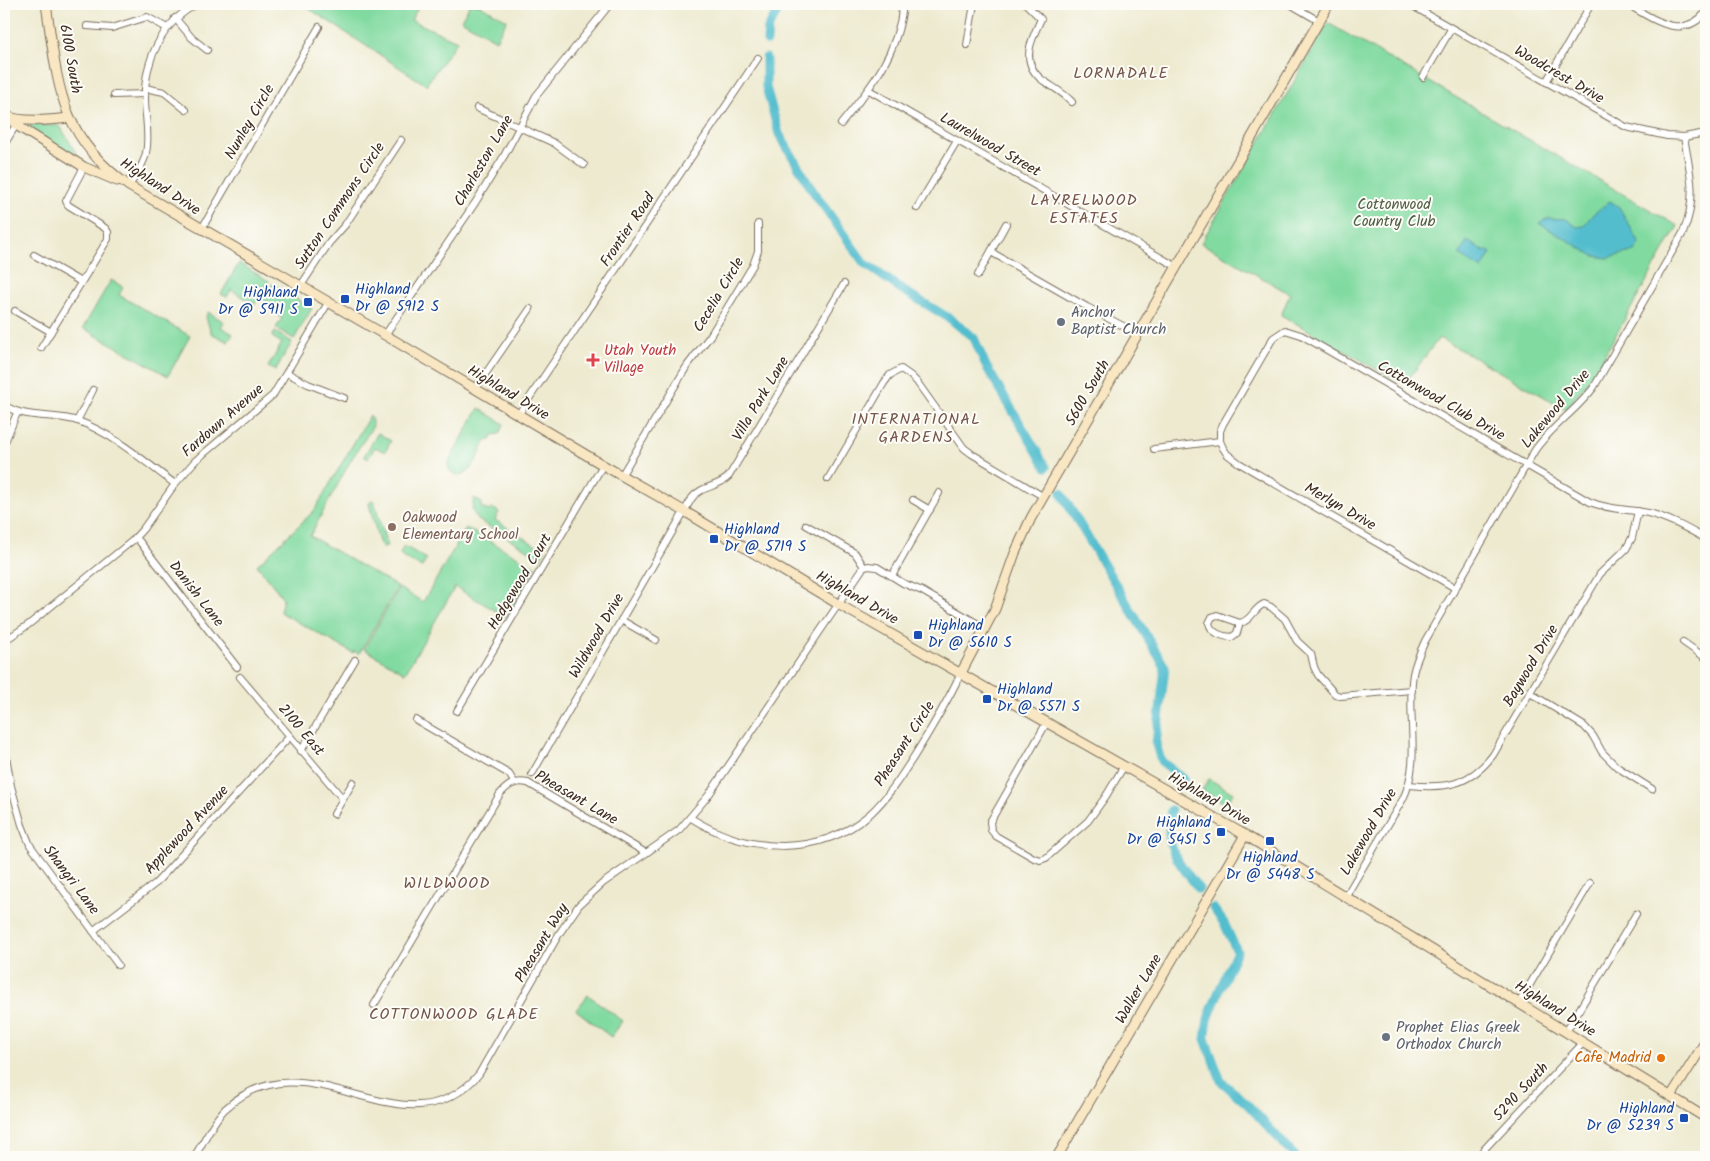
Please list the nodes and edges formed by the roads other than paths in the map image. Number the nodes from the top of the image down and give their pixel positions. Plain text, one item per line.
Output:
1 (46, 4) edge
2 (197, 4) edge
3 (610, 4) edge
4 (903, 4) edge
5 (974, 4) edge
6 (1026, 4) edge
7 (1290, 4) edge
8 (1329, 4) edge
9 (1409, 4) edge
10 (1591, 4) edge
11 (1627, 4) edge
12 (1706, 12) edge
13 (175, 18) junction
14 (1319, 21) junction
15 (87, 26) dead end
16 (320, 27) dead end
17 (167, 28) junction
18 (1451, 29) junction
19 (967, 45) dead end
20 (207, 50) dead end
21 (758, 58) dead end
22 (1423, 77) dead end
23 (1546, 82) junction
24 (869, 90) junction
25 (145, 91) junction
26 (114, 95) dead end
27 (1072, 102) dead end
28 (477, 108) dead end
29 (186, 110) dead end
30 (69, 118) junction
31 (10, 119) edge
32 (841, 124) dead end
33 (519, 126) junction
34 (1706, 133) edge
35 (1684, 137) junction
36 (401, 140) dead end
37 (957, 141) junction
38 (4, 145) edge
39 (584, 165) dead end
40 (84, 167) junction
41 (128, 186) junction
42 (917, 208) dead end
43 (758, 224) dead end
44 (1006, 224) dead end
45 (201, 230) junction
46 (991, 252) junction
47 (34, 255) dead end
48 (1177, 267) junction
49 (978, 275) dead end
50 (81, 282) junction
51 (844, 284) dead end
52 (300, 287) junction
53 (328, 303) junction
54 (530, 309) dead end
55 (15, 311) dead end
56 (51, 332) junction
57 (1138, 334) junction
58 (385, 335) junction
59 (41, 348) dead end
60 (288, 373) junction
61 (93, 390) dead end
62 (475, 390) junction
63 (344, 398) dead end
64 (4, 405) edge
65 (17, 412) junction
66 (518, 415) junction
67 (78, 421) junction
68 (1220, 441) junction
69 (4, 444) edge
70 (1154, 449) dead end
71 (1527, 465) junction
72 (604, 466) junction
73 (621, 476) junction
74 (828, 479) dead end
75 (176, 484) junction
76 (939, 493) dead end
77 (1044, 496) junction
78 (913, 500) dead end
79 (930, 510) junction
80 (684, 511) junction
81 (1638, 511) junction
82 (806, 524) dead end
83 (136, 537) junction
84 (1706, 539) edge
85 (864, 567) junction
86 (892, 576) junction
87 (1455, 588) junction
88 (838, 604) junction
89 (621, 620) junction
90 (1240, 623) junction
91 (985, 628) junction
92 (656, 640) dead end
93 (4, 641) edge
94 (1684, 642) dead end
95 (1706, 658) edge
96 (354, 660) dead end
97 (237, 667) dead end
98 (961, 673) junction
99 (240, 677) dead end
100 (1412, 690) junction
101 (1530, 693) junction
102 (457, 711) dead end
103 (416, 720) dead end
104 (1047, 722) junction
105 (290, 736) junction
106 (4, 744) edge
107 (301, 750) junction
108 (1124, 766) junction
109 (532, 774) dead end
110 (353, 782) dead end
111 (514, 782) junction
112 (1410, 785) junction
113 (1652, 789) dead end
114 (343, 800) junction
115 (334, 814) dead end
116 (691, 818) junction
117 (1245, 835) junction
118 (646, 853) junction
119 (1590, 883) dead end
120 (1346, 896) junction
121 (1636, 914) dead end
122 (93, 931) junction
123 (118, 965) dead end
124 (1518, 1003) junction
125 (374, 1005) dead end
126 (1566, 1032) junction
127 (1706, 1041) edge
128 (1583, 1043) junction
129 (330, 1096) dead end
130 (1671, 1096) junction
131 (455, 1102) dead end
132 (1706, 1118) edge
133 (194, 1157) edge
134 (1056, 1157) edge
135 (1477, 1157) edge

1 - 30 main road, 6100 South
2 - 13 street
3 - 33 street, Charleston Lane
4 - 24 street
5 - 19 street
6 - 27 street
7 - 14 street
8 - 14 main road, 5600 South
9 - 18 street, Woodcrest Drive
10 - 23 street
11 - 12 street
13 - 17 street
13 - 20 street
14 - 48 main road, 5600 South
15 - 17 street
16 - 45 street, Nunley Circle
17 - 25 street
18 - 22 street
18 - 23 street, Woodcrest Drive
21 - 66 street, Frontier Road
23 - 35 street, Woodcrest Drive
24 - 32 street
24 - 37 street, Laurelwood Street
25 - 26 street
25 - 29 street
25 - 41 street
28 - 33 street
30 - 31 main road
30 - 41 main road, Highland Drive
31 - 38 street
31 - 40 main road
33 - 39 street
33 - 58 street, Charleston Lane
34 - 35 street, Woodcrest Drive
35 - 71 street, Lakewood Drive
36 - 52 street, Sutton Commons Circle
37 - 42 street
37 - 48 street, Laurelwood Street
40 - 41 main road
40 - 50 street
41 - 45 main road, Highland Drive
43 - 73 street, Cecelia Circle
44 - 46 street
45 - 52 main road, Highland Drive
46 - 49 street
46 - 57 street
47 - 50 street
48 - 57 main road, 5600 South
50 - 56 street
51 - 80 street, Villa Park Lane
52 - 53 main road, Highland Drive
53 - 58 main road, Highland Drive
53 - 60 street, Fardown Avenue
54 - 62 street
55 - 56 street
56 - 59 street
57 - 77 main road, 5600 South
58 - 62 main road, Highland Drive
60 - 63 street
60 - 75 street, Fardown Avenue
61 - 67 street
62 - 66 main road, Highland Drive
64 - 65 street
65 - 67 street
65 - 69 street
66 - 72 main road, Highland Drive
67 - 75 street
68 - 70 street
68 - 71 street, Cottonwood Club Drive
68 - 87 street, Merlyn Drive
71 - 81 street, Cottonwood Club Drive
71 - 87 street, Lakewood Drive
72 - 73 main road, Highland Drive
72 - 102 street, Hedgewood Court
73 - 80 main road, Highland Drive
74 - 77 street
75 - 83 street, Fardown Avenue
76 - 79 street
77 - 91 main road, 5600 South
78 - 79 street
79 - 86 street
80 - 88 main road, Highland Drive
80 - 89 street, Wildwood Drive
81 - 84 street, Cottonwood Club Drive
81 - 101 street, Baywood Drive
82 - 85 street
83 - 93 street, Fardown Avenue
83 - 97 street, Danish Lane
85 - 86 street
85 - 88 street, Pheasant Way
86 - 91 street
87 - 100 street, Lakewood Drive
88 - 98 main road, Highland Drive
88 - 116 street, Pheasant Way
89 - 92 street
89 - 109 street, Wildwood Drive
90 - 90 street
90 - 100 street
91 - 98 main road, 5600 South
94 - 95 street
96 - 107 street
98 - 104 main road, Highland Drive
98 - 116 street, Pheasant Circle
99 - 105 street, 2100 East
100 - 112 street, Lakewood Drive
101 - 112 street, Baywood Drive
101 - 113 street
103 - 111 street
104 - 108 main road, Highland Drive
104 - 108 street
105 - 107 street, 2100 East
105 - 122 street, Applewood Avenue
106 - 122 street, Shangri Lane
107 - 114 street, 2100 East
108 - 117 main road, Highland Drive
110 - 114 street
111 - 118 street, Pheasant Lane
111 - 125 street, Pheasant Lane
112 - 120 street, Lakewood Drive
114 - 115 street
116 - 118 street, Pheasant Way
117 - 120 main road, Highland Drive
117 - 134 main road, Walker Lane
118 - 131 street, Pheasant Way
119 - 124 street
120 - 124 main road, Highland Drive
121 - 126 street
122 - 123 street, Shangri Lane
124 - 126 main road, Highland Drive
126 - 128 main road, Highland Drive
127 - 130 main road
128 - 130 main road, Highland Drive
128 - 135 street, 5290 South
129 - 133 street
130 - 132 main road, Highland Drive

